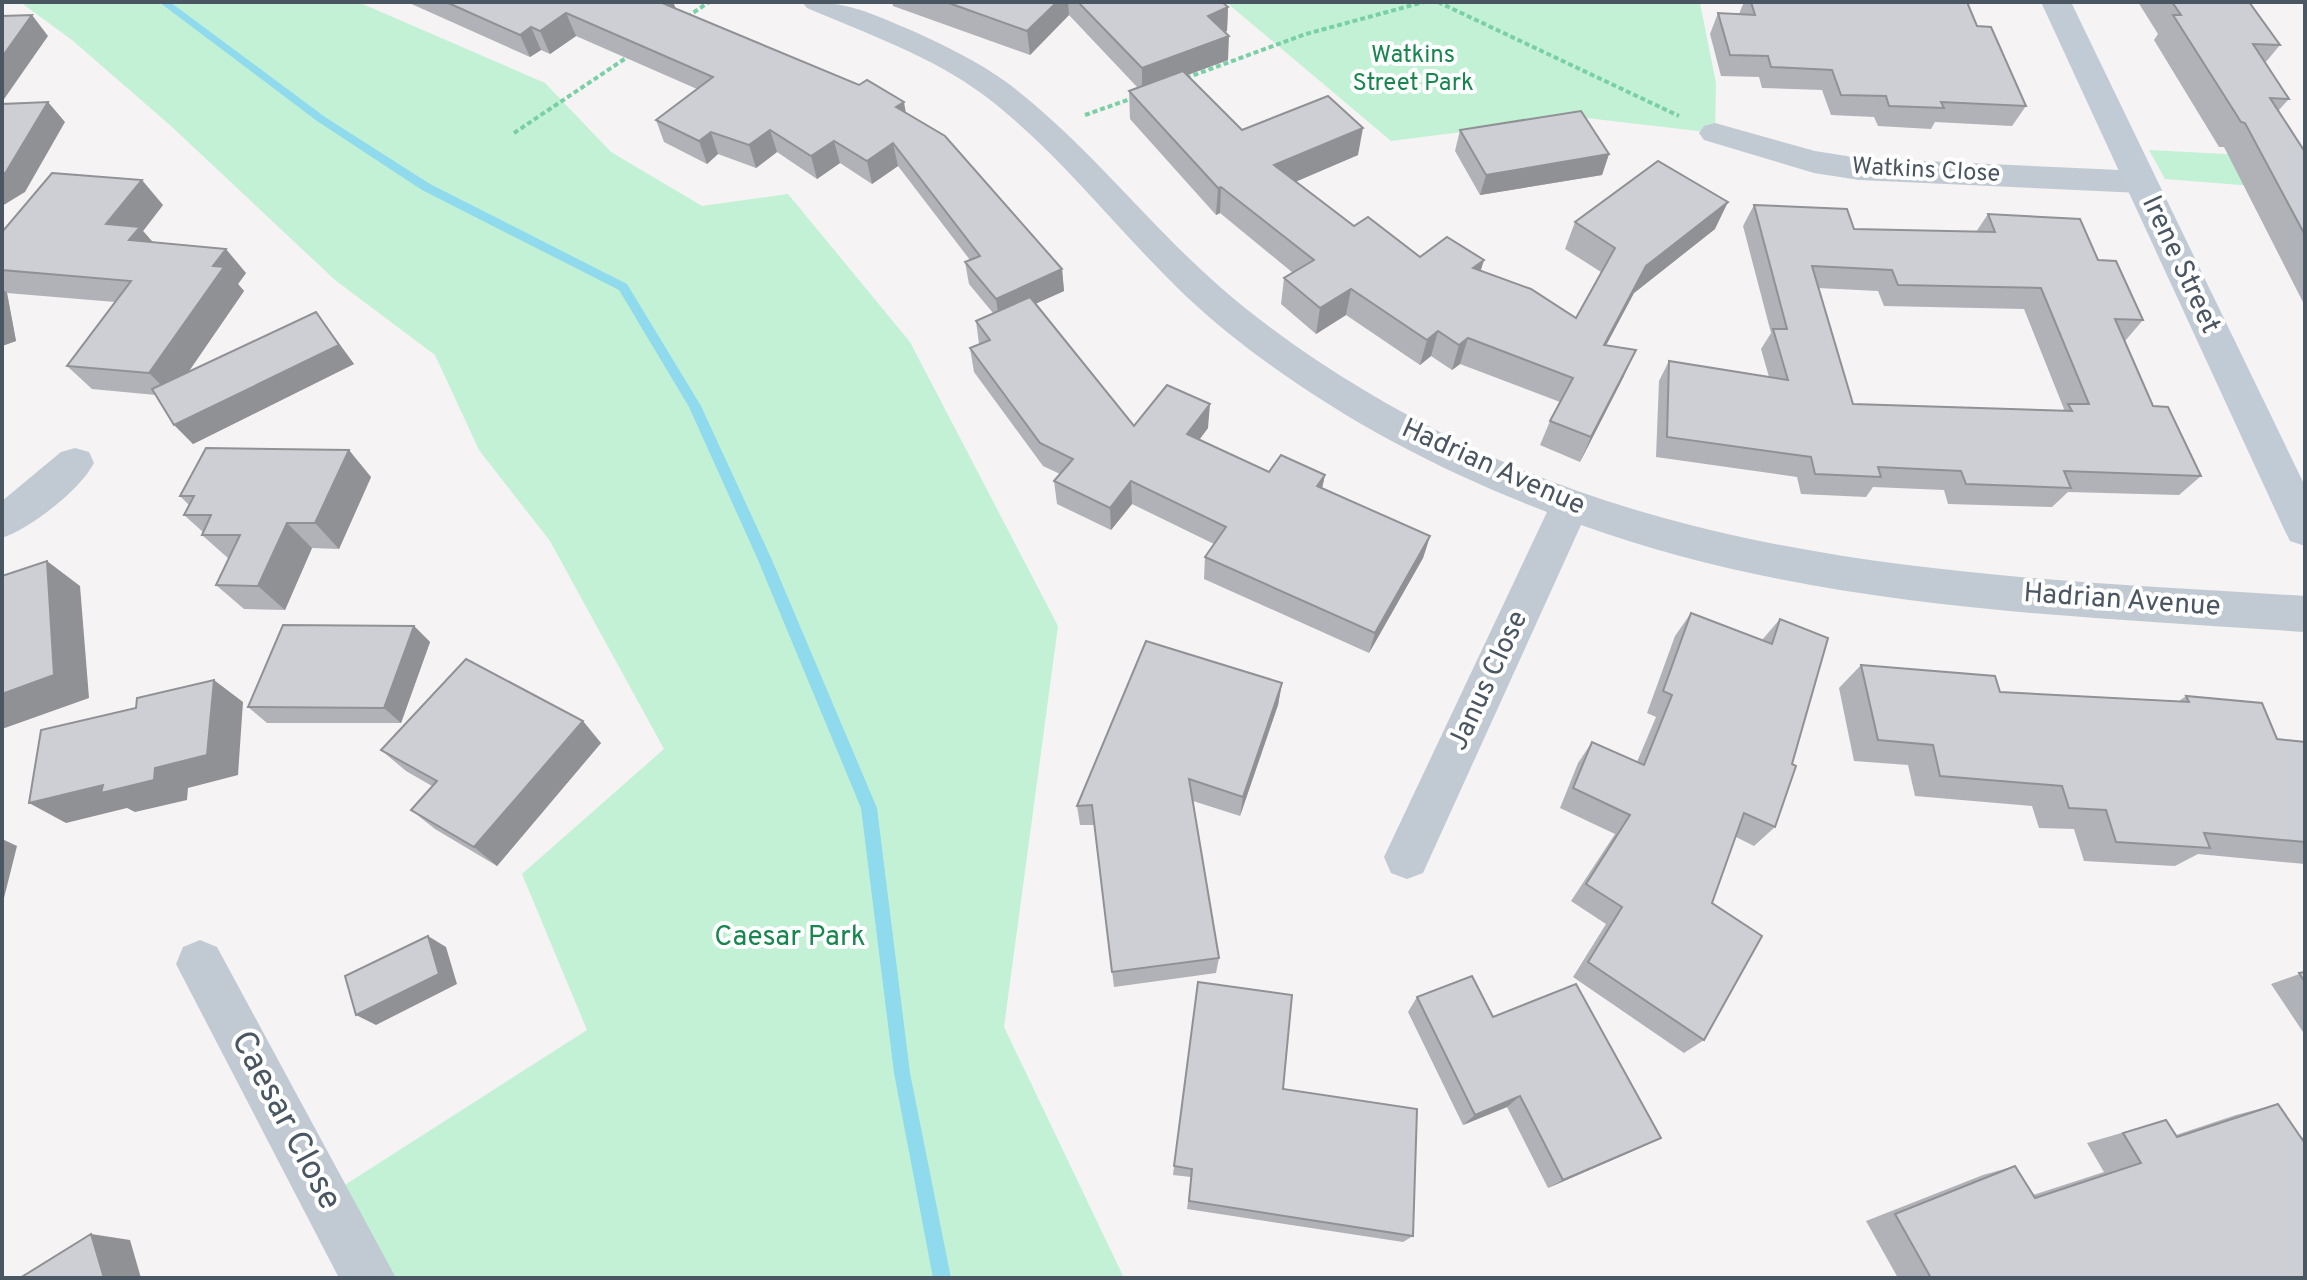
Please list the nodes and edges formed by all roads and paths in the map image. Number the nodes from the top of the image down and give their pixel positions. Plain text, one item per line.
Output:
1 (709, 2) edge
2 (817, 2) edge
3 (1424, 2) edge
4 (1438, 2) edge
5 (2056, 2) edge
6 (683, 19) edge
7 (631, 54) edge
8 (1174, 82) edge
9 (1145, 93) edge
10 (1043, 131) junction
11 (514, 133) dead end
12 (1715, 133) joint
13 (2141, 182) junction
14 (75, 463) dead end
15 (1570, 505) junction
16 (2, 522) edge
17 (2305, 529) edge
18 (2305, 614) edge
19 (1407, 857) dead end
20 (200, 964) dead end
21 (369, 1278) edge

1 - 6 path
2 - 10 street, Hadrian Avenue
3 - 8 path
4 - 12 path
5 - 13 street, Irene Street
7 - 11 path
9 - 10 path
10 - 15 street, Hadrian Avenue
12 - 13 street, Watkins Close
13 - 17 street, Irene Street
14 - 16 street
15 - 18 street, Hadrian Avenue
15 - 19 street, Janus Close
20 - 21 street, Caesar Close

